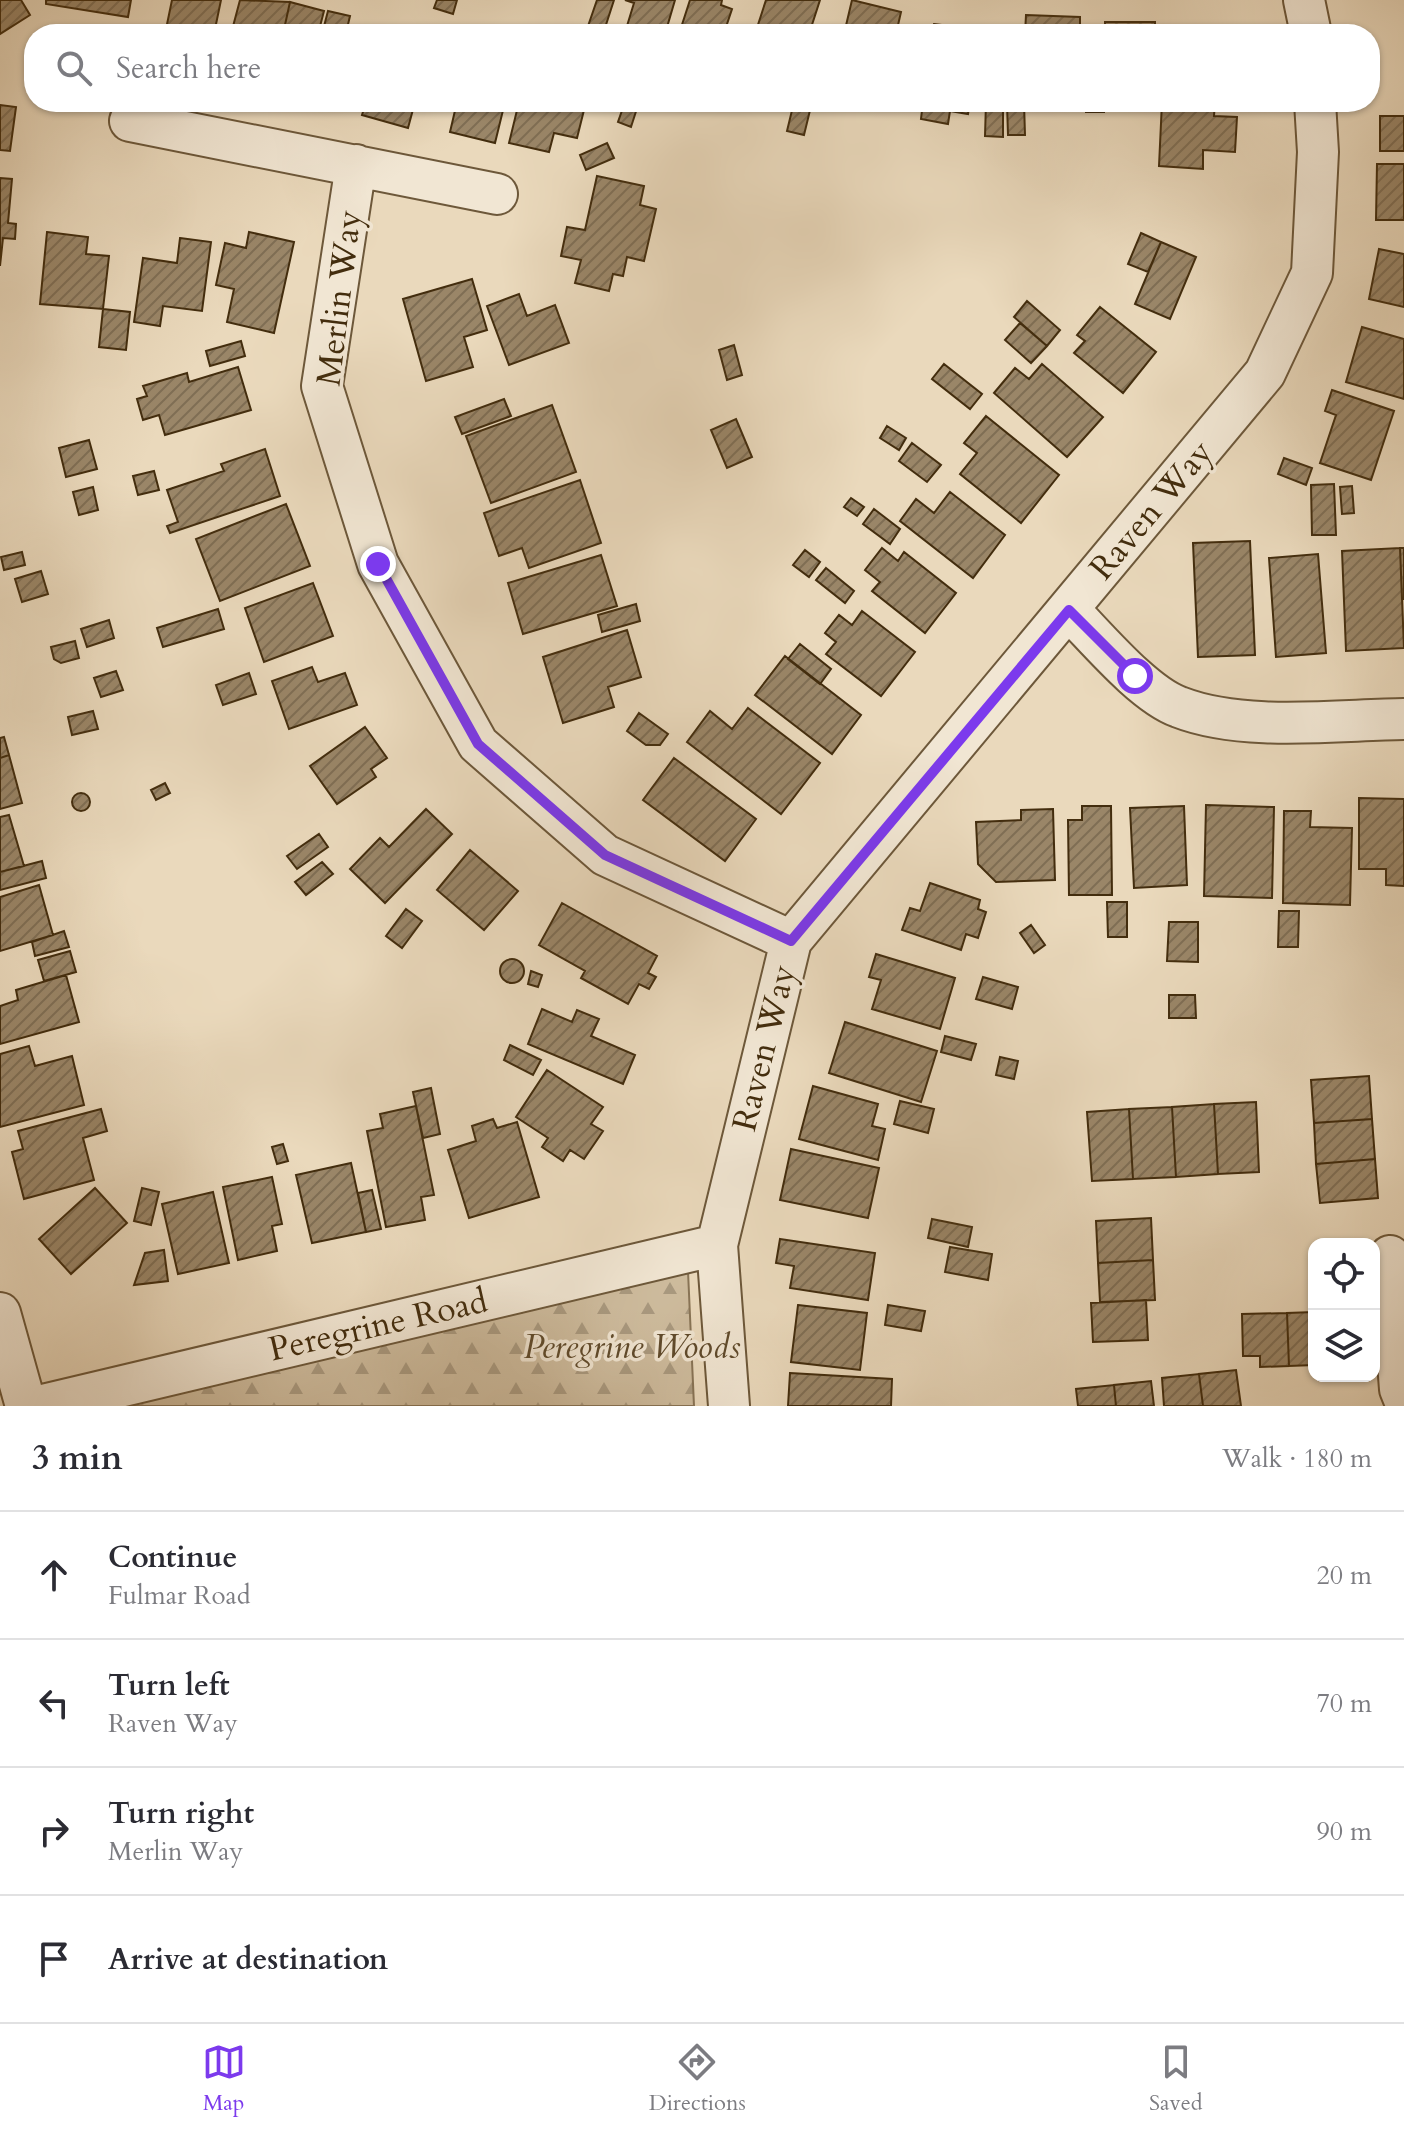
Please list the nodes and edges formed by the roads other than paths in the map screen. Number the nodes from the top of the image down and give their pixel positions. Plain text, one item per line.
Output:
1 (1304, 0) edge
2 (1309, 24) edge
3 (1316, 112) edge
4 (130, 121) dead end
5 (356, 165) junction
6 (497, 194) dead end
7 (1069, 610) junction
8 (1404, 719) edge
9 (791, 941) junction
10 (717, 1245) junction
11 (1389, 1256) edge
12 (0, 1313) edge
13 (1404, 1399) edge
14 (26, 1406) edge
15 (39, 1406) edge
16 (729, 1406) edge

1 - 2 street
3 - 7 street, Raven Way
4 - 5 street, Merlin Way
5 - 6 street, Merlin Way
5 - 9 street, Merlin Way
7 - 8 street
7 - 9 street, Raven Way
9 - 10 street, Raven Way
10 - 15 street, Peregrine Road
10 - 16 street, Raven Way
11 - 13 street
12 - 14 street

